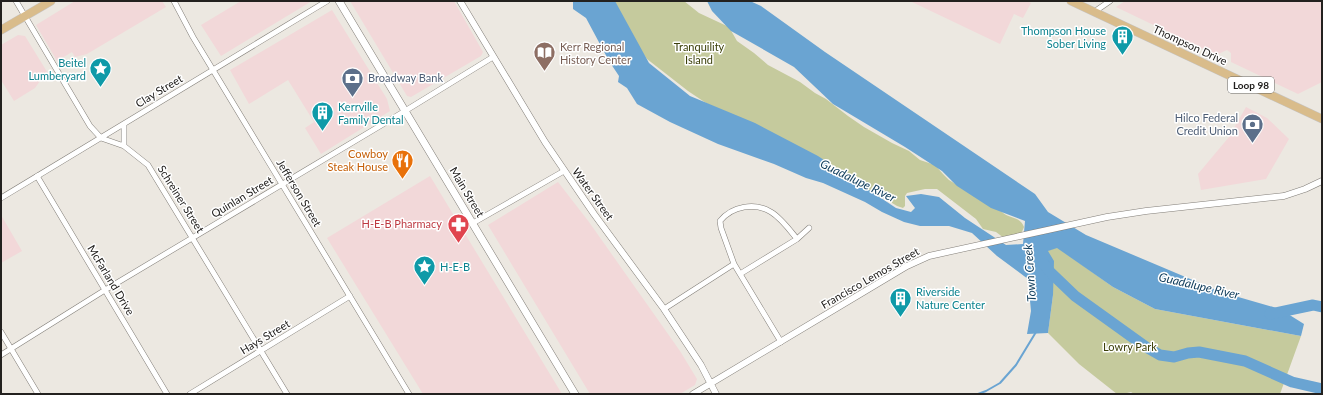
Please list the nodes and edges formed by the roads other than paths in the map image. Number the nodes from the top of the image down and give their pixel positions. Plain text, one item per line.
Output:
1 (16, 1) edge
2 (51, 1) edge
3 (174, 1) edge
4 (327, 1) edge
5 (339, 1) edge
6 (460, 1) edge
7 (1071, 1) edge
8 (1110, 1) edge
9 (1094, 12) junction
10 (25, 16) junction
11 (1, 30) edge
12 (493, 57) junction
13 (214, 70) junction
14 (405, 111) junction
15 (1322, 119) edge
16 (124, 124) junction
17 (101, 138) junction
18 (124, 146) junction
19 (564, 171) junction
20 (37, 176) junction
21 (1322, 181) edge
22 (283, 185) junction
23 (1, 198) edge
24 (473, 223) junction
25 (809, 228) dead end
26 (193, 238) junction
27 (797, 238) junction
28 (734, 264) junction
29 (740, 274) junction
30 (105, 290) junction
31 (350, 296) junction
32 (664, 308) junction
33 (1, 332) edge
34 (781, 342) junction
35 (11, 349) junction
36 (261, 351) junction
37 (1, 355) edge
38 (711, 383) junction
39 (38, 394) edge
40 (168, 394) edge
41 (190, 394) edge
42 (287, 394) edge
43 (409, 394) edge
44 (575, 394) edge
45 (693, 394) edge
46 (716, 394) edge

1 - 10 street
2 - 10 main road
3 - 13 street, Jefferson Street
4 - 13 street, Clay Street
5 - 14 main road, Main Street
6 - 12 street, Water Street
7 - 9 main road, Thompson Drive / Loop 98
8 - 9 street
9 - 15 main road, Thompson Drive / Loop 98
10 - 11 main road
10 - 17 street
12 - 14 street, Quinlan Street
12 - 19 street, Water Street
13 - 16 street, Clay Street
13 - 22 street, Jefferson Street
14 - 22 street, Quinlan Street
14 - 24 main road, Main Street
16 - 17 street, Clay Street
16 - 18 street
17 - 18 street, Schreiner Street
17 - 20 street, Clay Street
18 - 26 street, Schreiner Street
19 - 24 street
19 - 32 street, Water Street
20 - 23 street, Clay Street
20 - 30 street, McFarland Drive
21 - 34 street, Francisco Lemos Street
22 - 26 street, Quinlan Street
22 - 31 street, Jefferson Street
24 - 44 main road, Main Street
25 - 27 street
26 - 30 street, Quinlan Street
26 - 36 street, Schreiner Street
27 - 28 street
27 - 29 street
28 - 29 street
28 - 32 street
29 - 34 street
30 - 35 street, Quinlan Street
30 - 40 street, McFarland Drive
31 - 36 street, Hays Street
31 - 43 street, Jefferson Street
32 - 38 street, Water Street
33 - 35 street
34 - 38 street, Francisco Lemos Street
35 - 37 street, Quinlan Street
35 - 39 street
36 - 41 street, Hays Street
36 - 42 street, Schreiner Street
38 - 45 street, Francisco Lemos Street
38 - 46 street, Water Street

